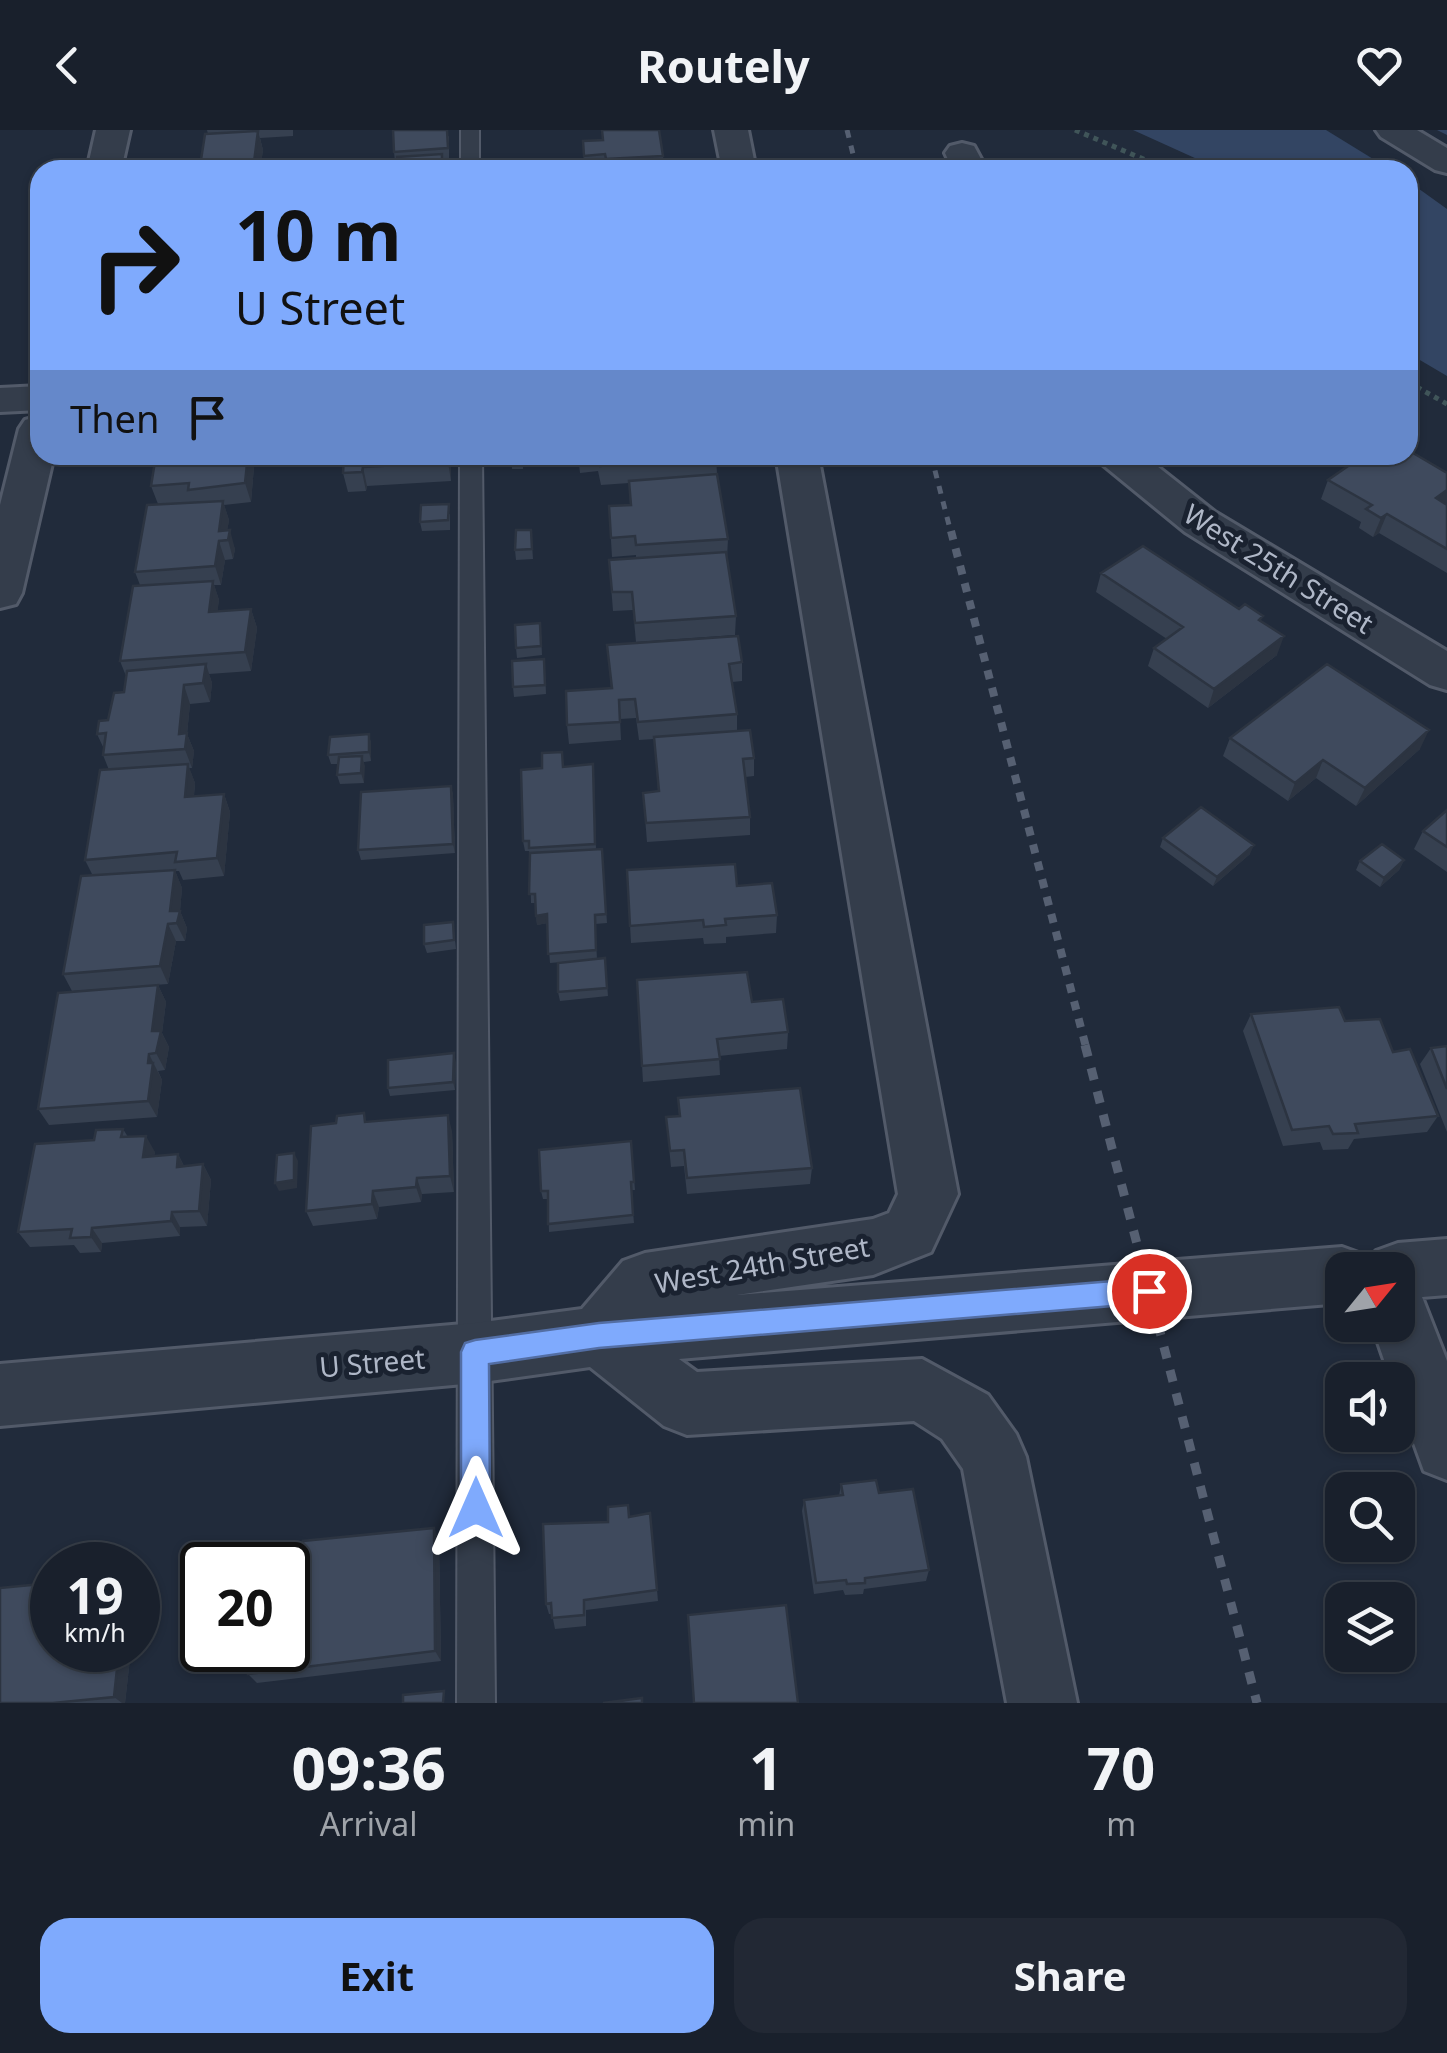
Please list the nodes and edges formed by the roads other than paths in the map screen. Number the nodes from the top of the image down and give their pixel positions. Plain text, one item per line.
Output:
1 (113, 130) edge
2 (470, 130) edge
3 (731, 130) edge
4 (1393, 130) edge
5 (106, 160) edge
6 (470, 160) edge
7 (737, 160) edge
8 (1447, 163) edge
9 (30, 398) edge
10 (0, 400) edge
11 (31, 465) edge
12 (471, 465) edge
13 (799, 465) edge
14 (1129, 465) edge
15 (0, 593) edge
16 (1447, 673) edge
17 (1447, 1266) edge
18 (1415, 1269) edge
19 (1325, 1277) edge
20 (599, 1336) junction
21 (1409, 1342) edge
22 (475, 1352) junction
23 (0, 1395) edge
24 (1447, 1448) edge
25 (476, 1703) edge
26 (1042, 1703) edge

1 - 5 street
2 - 6 lane
3 - 7 street
4 - 8 street
9 - 10 street
11 - 15 street
12 - 22 lane
13 - 20 street, West 24th Street
14 - 16 street, West 25th Street
17 - 18 street
19 - 20 street, U Street
20 - 22 street, U Street
20 - 26 street
21 - 24 street
22 - 23 street, U Street
22 - 25 lane

